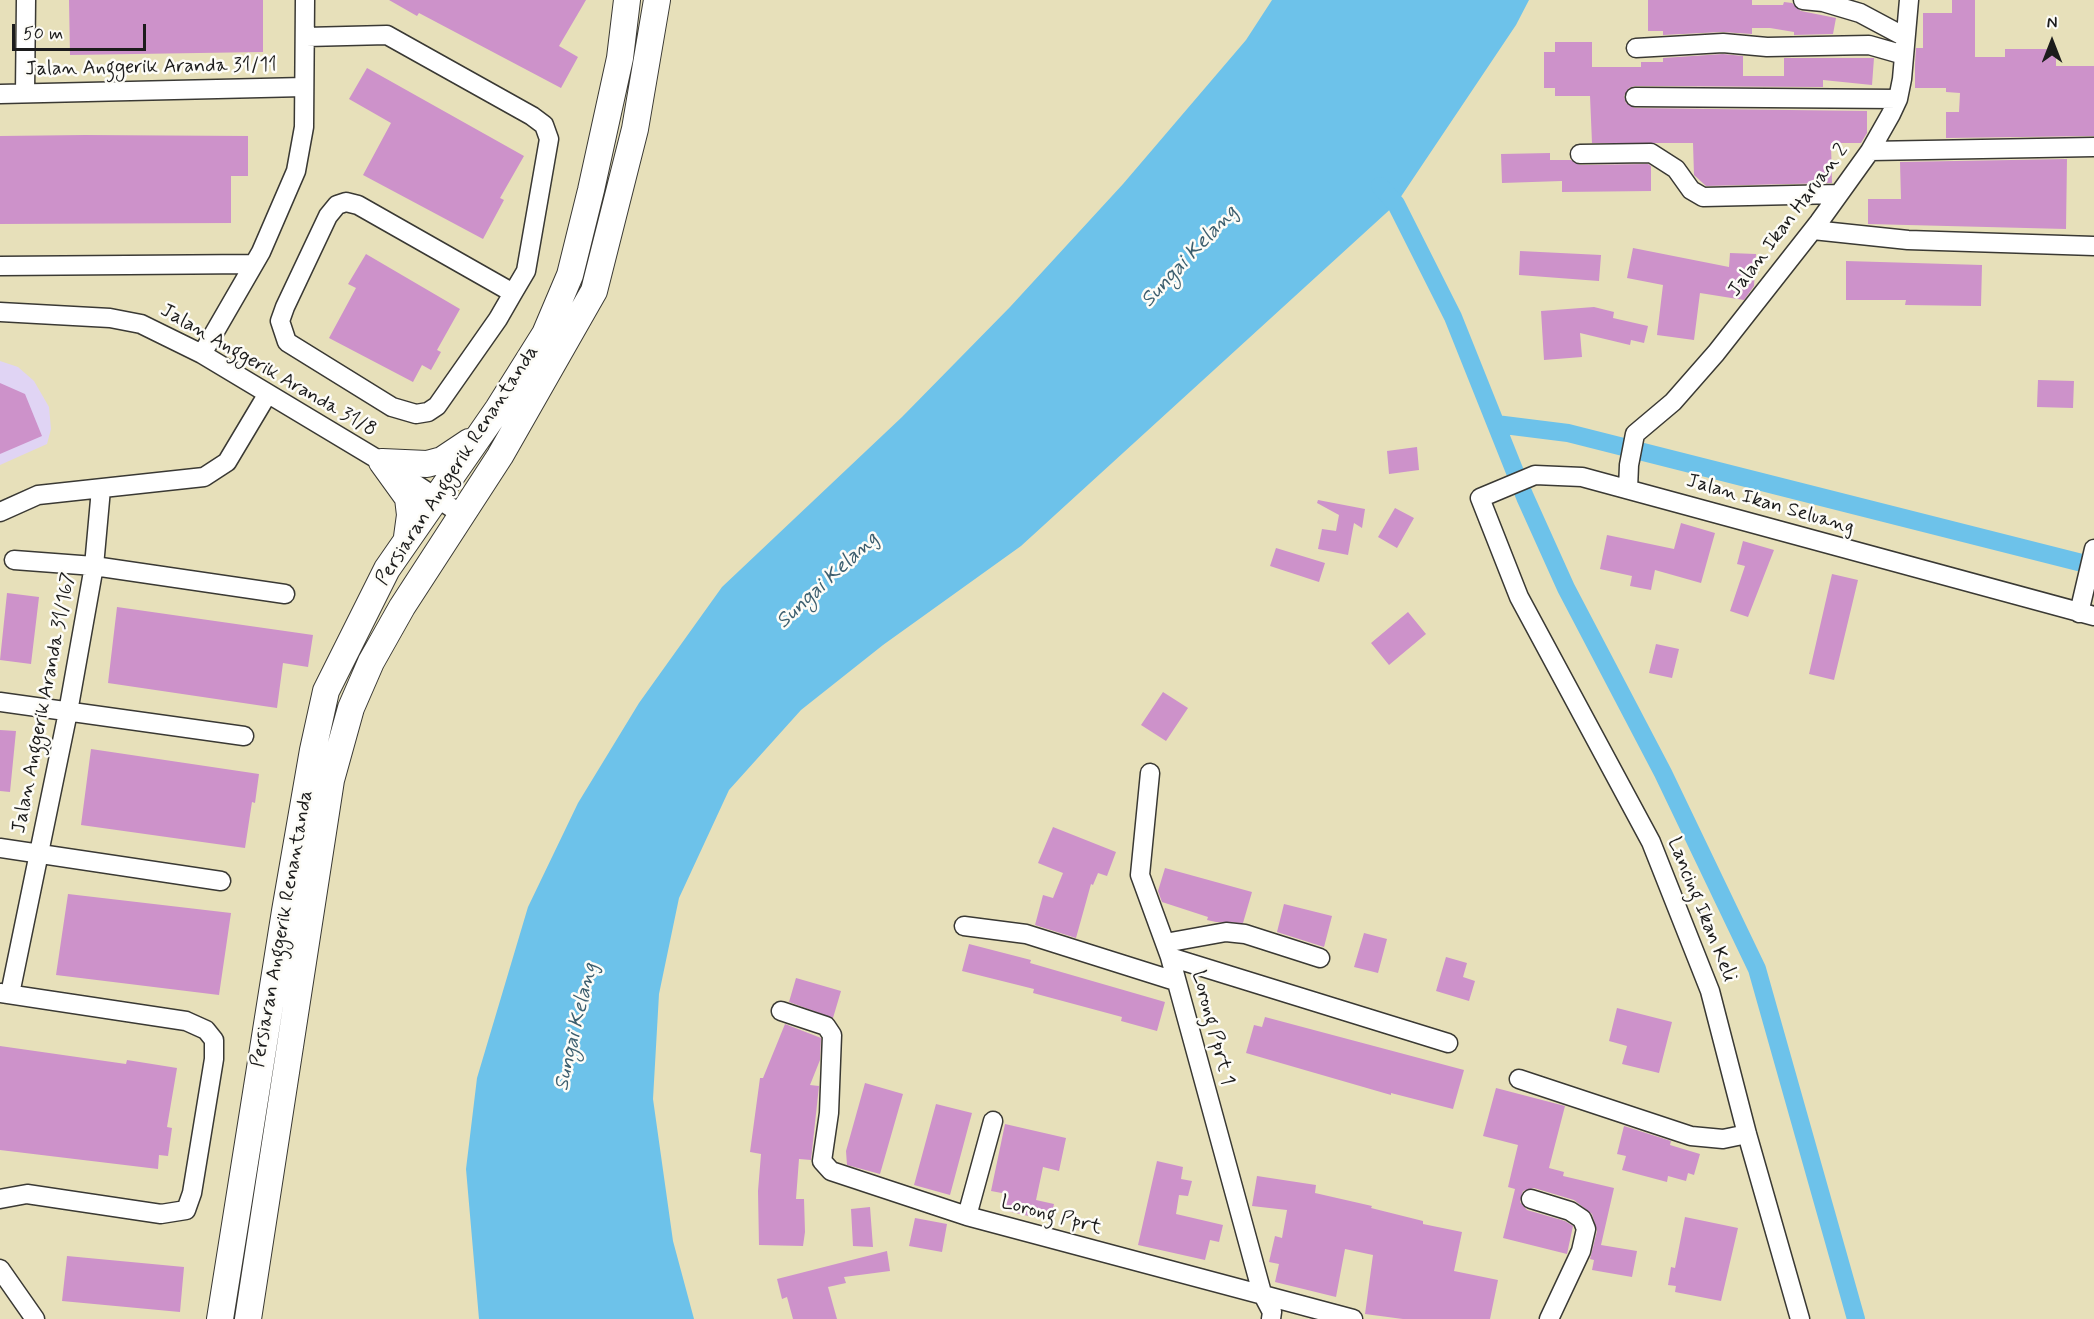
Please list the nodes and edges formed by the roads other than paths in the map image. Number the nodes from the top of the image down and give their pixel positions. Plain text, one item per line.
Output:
1 (26, 0) edge
2 (305, 0) edge
3 (627, 0) edge
4 (657, 0) edge
5 (1803, 0) edge
6 (1909, 0) edge
7 (306, 37) junction
8 (1905, 46) junction
9 (1636, 48) dead end
10 (304, 87) junction
11 (25, 93) junction
12 (0, 94) edge
13 (1635, 97) dead end
14 (1898, 99) junction
15 (2094, 147) edge
16 (1870, 151) junction
17 (1580, 154) dead end
18 (1839, 194) junction
19 (1814, 230) junction
20 (2094, 246) edge
21 (254, 264) junction
22 (0, 266) edge
23 (513, 293) junction
24 (0, 312) edge
25 (202, 354) junction
26 (267, 395) junction
27 (484, 430) junction
28 (382, 462) junction
29 (100, 489) junction
30 (1628, 489) junction
31 (436, 496) junction
32 (0, 512) edge
33 (461, 514) junction
34 (407, 537) junction
35 (1496, 543) joint
36 (2094, 549) edge
37 (14, 560) dead end
38 (94, 566) junction
39 (285, 594) dead end
40 (2087, 614) edge
41 (0, 702) edge
42 (68, 712) junction
43 (244, 736) dead end
44 (1150, 773) dead end
45 (0, 848) edge
46 (39, 853) junction
47 (221, 881) dead end
48 (964, 926) dead end
49 (1167, 950) junction
50 (1320, 958) dead end
51 (1175, 981) junction
52 (5, 994) edge
53 (781, 1011) dead end
54 (1448, 1044) dead end
55 (1519, 1079) dead end
56 (993, 1120) dead end
57 (1747, 1134) junction
58 (1531, 1198) dead end
59 (0, 1200) edge
60 (967, 1216) junction
61 (0, 1269) edge
62 (1262, 1293) junction
63 (35, 1319) edge
64 (220, 1319) edge
65 (248, 1319) edge
66 (1271, 1319) edge
67 (1353, 1319) edge
68 (1549, 1319) edge
69 (1800, 1319) edge

1 - 11 street
2 - 7 street
3 - 27 main road, Persiaran Anggerik Renantanda
4 - 33 main road, Persiaran Anggerik Renantanda
5 - 8 street
6 - 8 street, Jalan Ikan Haruan 2
7 - 10 street
7 - 23 street
8 - 9 street
8 - 14 street, Jalan Ikan Haruan 2
10 - 11 street, Jalan Anggerik Aranda 31/11
10 - 21 street
11 - 12 street, Jalan Anggerik Aranda 31/11
13 - 14 street
14 - 16 street, Jalan Ikan Haruan 2
15 - 16 street
16 - 18 street, Jalan Ikan Haruan 2
17 - 18 street
18 - 19 street, Jalan Ikan Haruan 2
19 - 20 street
19 - 30 street, Jalan Ikan Haruan 2
21 - 22 street
21 - 25 street
23 - 23 street
24 - 25 street, Jalan Anggerik Aranda 31/8
25 - 26 street, Jalan Anggerik Aranda 31/8
26 - 28 street, Jalan Anggerik Aranda 31/8
26 - 29 street
27 - 28 main road
27 - 31 main road, Persiaran Anggerik Renantanda
28 - 31 street, Jalan Anggerik Aranda 31/8
28 - 34 main road
29 - 32 street
29 - 38 street, Jalan Anggerik Aranda 31/167
30 - 35 street, Jalan Ikan Seluang
30 - 40 street, Jalan Ikan Seluang
31 - 33 street, Jalan Anggerik Aranda 31/8
31 - 34 main road, Persiaran Anggerik Renantanda
33 - 65 main road, Persiaran Anggerik Renantanda
34 - 64 main road, Persiaran Anggerik Renantanda
35 - 57 street, Lancing Ikan Keli
36 - 40 street
37 - 38 street
38 - 39 street
38 - 42 street, Jalan Anggerik Aranda 31/167
41 - 42 street
42 - 43 street
42 - 46 street, Jalan Anggerik Aranda 31/167
44 - 49 street, Lorong Pprt 1
45 - 46 street
46 - 47 street
46 - 52 street, Jalan Anggerik Aranda 31/167
48 - 51 street
49 - 50 street
49 - 51 street, Lorong Pprt 1
49 - 54 street
51 - 62 street, Lorong Pprt 1
52 - 59 street
53 - 60 street, Lorong Pprt
55 - 57 street
56 - 60 street
57 - 69 street, Lancing Ikan Keli
58 - 68 street
60 - 62 street, Lorong Pprt
61 - 63 street
62 - 66 street, Lorong Pprt 1
62 - 67 street, Lorong Pprt

